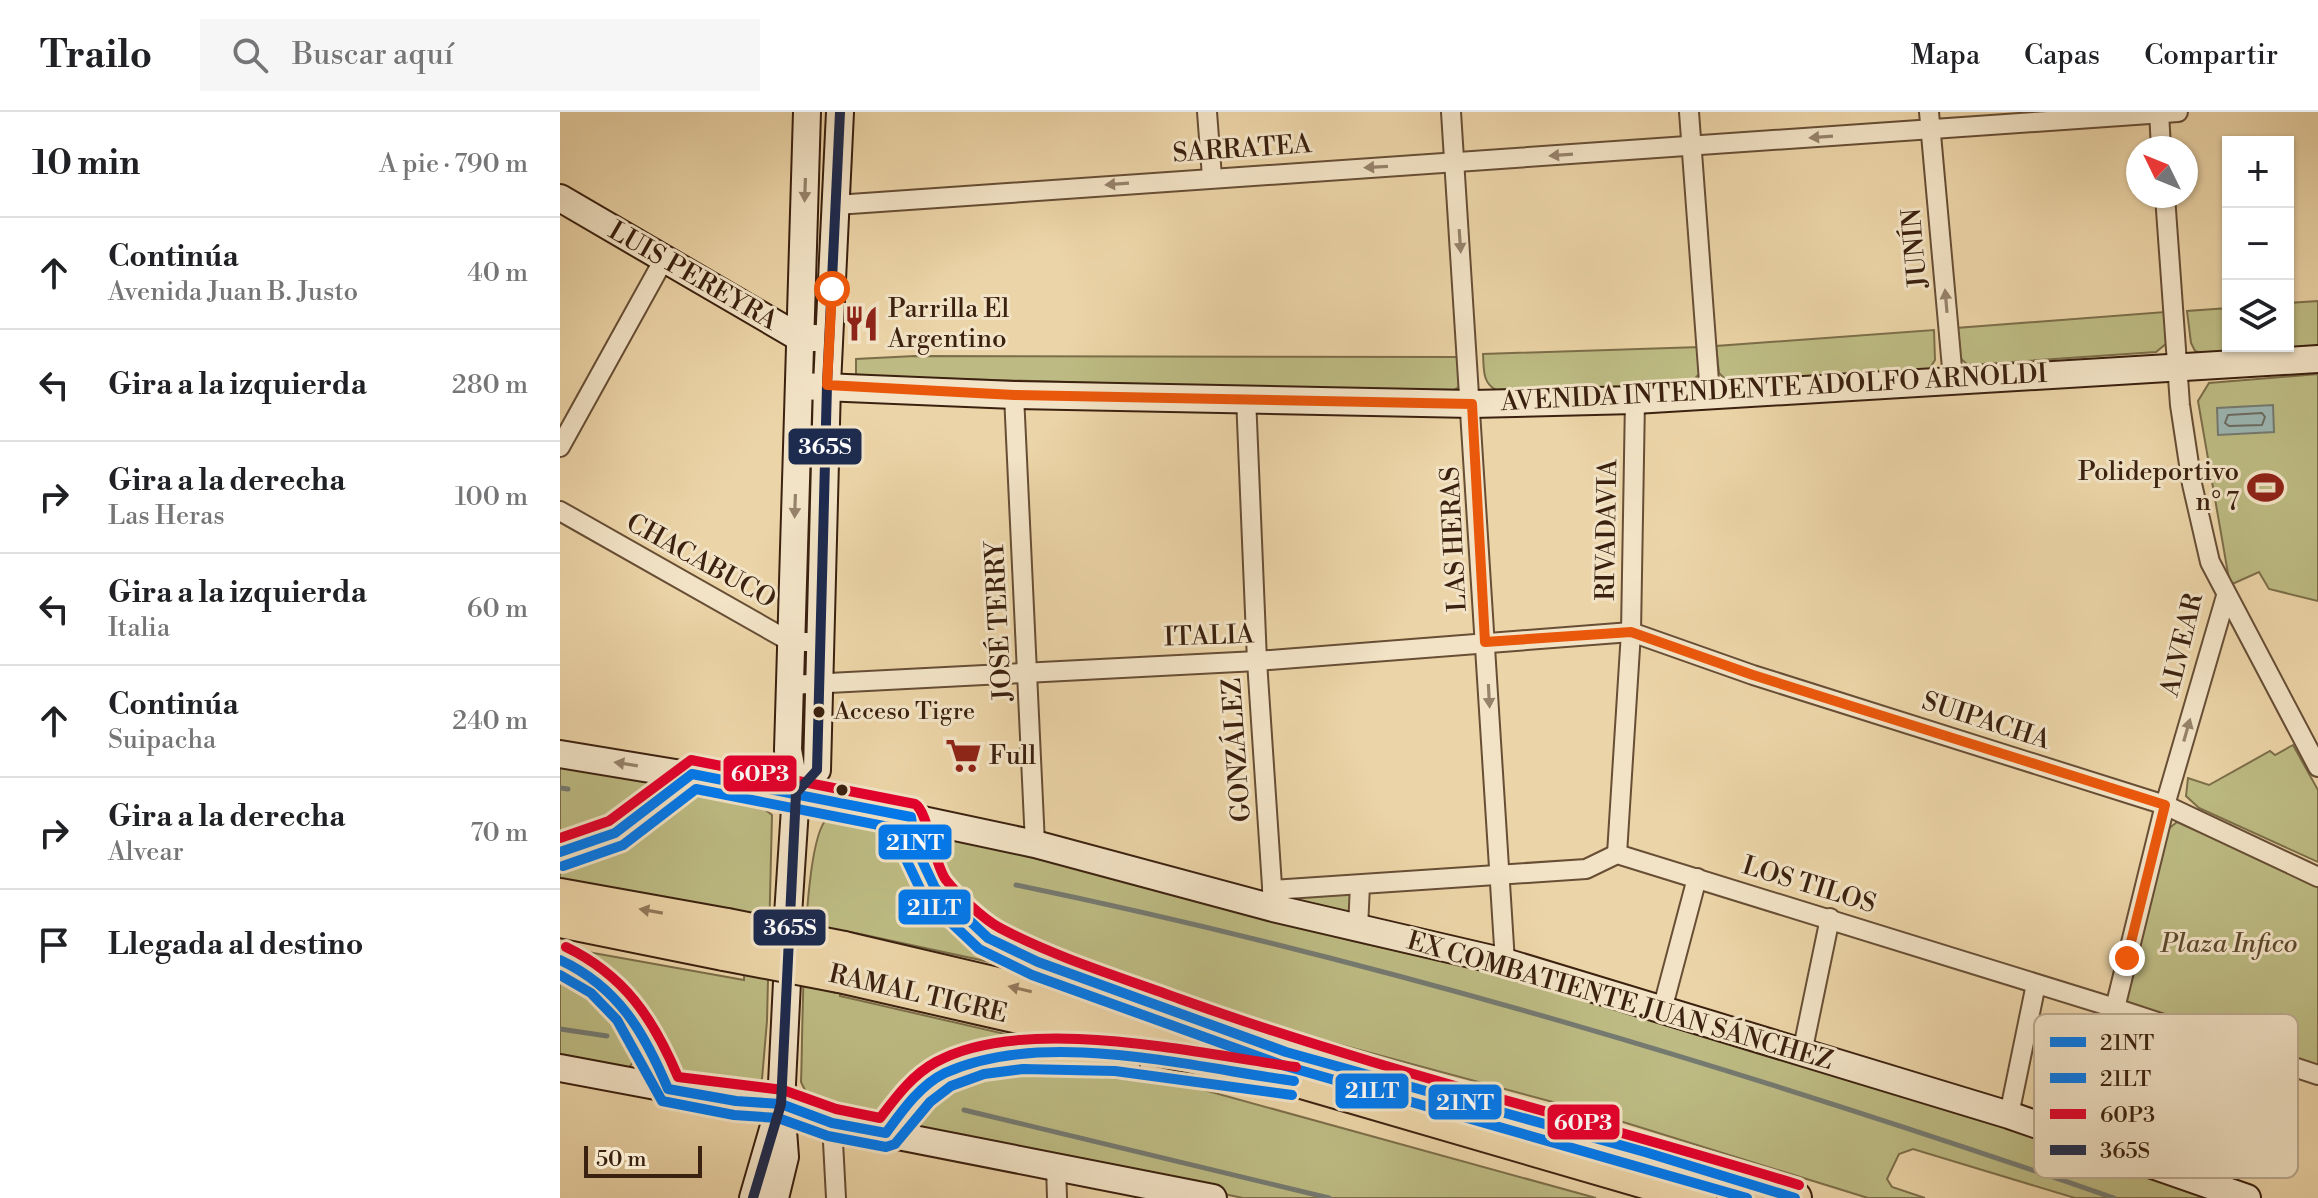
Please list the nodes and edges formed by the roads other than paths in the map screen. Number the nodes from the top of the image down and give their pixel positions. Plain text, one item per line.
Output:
1 (807, 112) edge
2 (840, 112) edge
3 (1207, 112) edge
4 (1451, 112) edge
5 (1689, 112) edge
6 (2165, 112) edge
7 (1930, 121) edge
8 (2162, 136) edge
9 (1691, 146) junction
10 (1454, 163) junction
11 (1212, 177) junction
12 (560, 198) edge
13 (836, 205) junction
14 (2166, 208) edge
15 (663, 261) junction
16 (800, 338) junction
17 (830, 339) junction
18 (2318, 359) edge
19 (2177, 368) junction
20 (1953, 379) junction
21 (827, 385) junction
22 (799, 386) junction
23 (1014, 395) junction
24 (1710, 395) junction
25 (1246, 397) junction
26 (1635, 400) junction
27 (1472, 404) junction
28 (560, 447) edge
29 (560, 511) edge
30 (2226, 596) junction
31 (1631, 632) junction
32 (791, 642) junction
33 (821, 642) junction
34 (1485, 642) junction
35 (1257, 661) junction
36 (1028, 670) junction
37 (819, 682) junction
38 (790, 685) junction
39 (560, 754) edge
40 (2318, 767) edge
41 (692, 774) junction
42 (796, 793) junction
43 (2165, 805) junction
44 (911, 817) junction
45 (1035, 844) junction
46 (560, 852) edge
47 (1617, 854) junction
48 (1499, 876) junction
49 (2318, 877) edge
50 (1697, 878) junction
51 (1360, 885) junction
52 (560, 895) edge
53 (1273, 899) junction
54 (788, 915) dead end
55 (1830, 918) junction
56 (560, 921) edge
57 (1358, 928) junction
58 (726, 940) junction
59 (560, 960) edge
60 (1505, 962) junction
61 (787, 982) dead end
62 (2036, 984) junction
63 (2115, 1008) junction
64 (1662, 1010) junction
65 (2133, 1014) edge
66 (1802, 1053) junction
67 (1292, 1067) junction
68 (560, 1068) edge
69 (2298, 1069) edge
70 (2318, 1075) edge
71 (668, 1089) junction
72 (781, 1104) junction
73 (2009, 1115) junction
74 (832, 1123) junction
75 (2034, 1124) edge
76 (886, 1133) junction
77 (1056, 1165) junction
78 (2194, 1178) edge
79 (2219, 1178) edge
80 (2217, 1186) junction
81 (1661, 1187) junction
82 (753, 1198) edge
83 (775, 1198) edge
84 (836, 1198) edge
85 (1057, 1198) edge
86 (1213, 1198) edge
87 (1693, 1198) edge
88 (1700, 1198) edge
89 (1795, 1198) edge
90 (2247, 1198) edge

1 -> 16 main road
2 - 13 main road
3 - 11 street
4 - 10 street, LAS HERAS
5 - 9 street
6 - 7 street, SARRATEA
6 - 8 street
7 -> 9 street, SARRATEA
20 -> 7 street, JUNÍN
9 -> 10 street, SARRATEA
9 - 24 street
10 -> 11 street, SARRATEA
10 -> 27 street, LAS HERAS
11 -> 13 street, SARRATEA
12 - 15 main road, LUIS PEREYRA
13 - 17 main road
14 - 19 street, ALVEAR
15 - 16 main road, LUIS PEREYRA
15 - 28 street
16 - 17 main road, LUIS PEREYRA
16 - 22 main road
17 - 21 main road
18 - 19 main road, AVENIDA INTENDENTE ADOLFO ARNOLDI
19 - 20 main road, AVENIDA INTENDENTE ADOLFO ARNOLDI
19 - 30 street, ALVEAR
20 - 24 main road, AVENIDA INTENDENTE ADOLFO ARNOLDI
21 - 22 main road, AVENIDA INTENDENTE ADOLFO ARNOLDI
21 - 23 main road, AVENIDA INTENDENTE ADOLFO ARNOLDI
21 - 33 main road
22 -> 32 main road
23 - 25 main road, AVENIDA INTENDENTE ADOLFO ARNOLDI
23 - 36 street, JOSÉ TERRY
24 - 26 main road, AVENIDA INTENDENTE ADOLFO ARNOLDI
25 - 27 main road, AVENIDA INTENDENTE ADOLFO ARNOLDI
25 - 35 street, GONZÁLEZ
26 - 27 main road, AVENIDA INTENDENTE ADOLFO ARNOLDI
26 - 31 street, RIVADAVIA
27 - 34 street, LAS HERAS
29 - 32 street, CHACABUCO
30 - 40 street
43 -> 30 street, ALVEAR
31 - 34 street, ITALIA
31 - 43 street, SUIPACHA
31 - 47 street, RIVADAVIA
32 - 33 street, CHACABUCO
32 - 38 main road
33 - 37 main road
34 - 35 street, ITALIA
34 -> 48 street, LAS HERAS
35 - 36 street, ITALIA
35 - 53 street, GONZÁLEZ
36 - 37 street, ITALIA
36 - 45 street, JOSÉ TERRY
37 - 38 street, ITALIA
37 - 42 main road
38 - 42 main road
41 -> 39 main road, EX COMBATIENTE JUAN SÁNCHEZ
41 - 42 main road, EX COMBATIENTE JUAN SÁNCHEZ
41 - 46 highway
42 - 44 main road, EX COMBATIENTE JUAN SÁNCHEZ
42 - 54 main road
43 - 49 street, SUIPACHA
43 - 63 street, ALVEAR
44 - 45 main road, EX COMBATIENTE JUAN SÁNCHEZ
44 - 67 highway
45 - 53 main road, EX COMBATIENTE JUAN SÁNCHEZ
47 - 48 street
47 - 50 street, LOS TILOS
48 - 51 street
48 - 60 street, LAS HERAS
50 - 55 street, LOS TILOS
50 - 64 street
51 - 53 street
51 - 57 street
58 -> 52 highway
53 - 57 main road, EX COMBATIENTE JUAN SÁNCHEZ
55 - 62 street, LOS TILOS
55 - 66 street
56 - 58 highway
57 - 60 main road, EX COMBATIENTE JUAN SÁNCHEZ
58 - 67 highway, RAMAL TIGRE, bridge
59 - 71 highway
60 - 64 main road, EX COMBATIENTE JUAN SÁNCHEZ
61 - 72 main road
62 - 63 street, LOS TILOS
62 - 73 street
63 - 65 street, LOS TILOS
64 - 66 main road, EX COMBATIENTE JUAN SÁNCHEZ
66 - 73 main road, EX COMBATIENTE JUAN SÁNCHEZ
67 - 76 highway
67 - 81 highway
67 - 89 highway
68 - 71 main road
69 - 70 street, LOS TILOS
71 - 72 main road
72 - 74 main road
72 - 82 main road
72 - 83 main road
73 - 75 main road, EX COMBATIENTE JUAN SÁNCHEZ
74 - 76 main road
74 - 84 street
76 - 77 main road
77 - 85 street
77 - 86 main road
78 - 80 main road, EX COMBATIENTE JUAN SÁNCHEZ
79 - 80 street
80 - 90 main road, EX COMBATIENTE JUAN SÁNCHEZ
81 - 87 highway
81 - 88 highway

